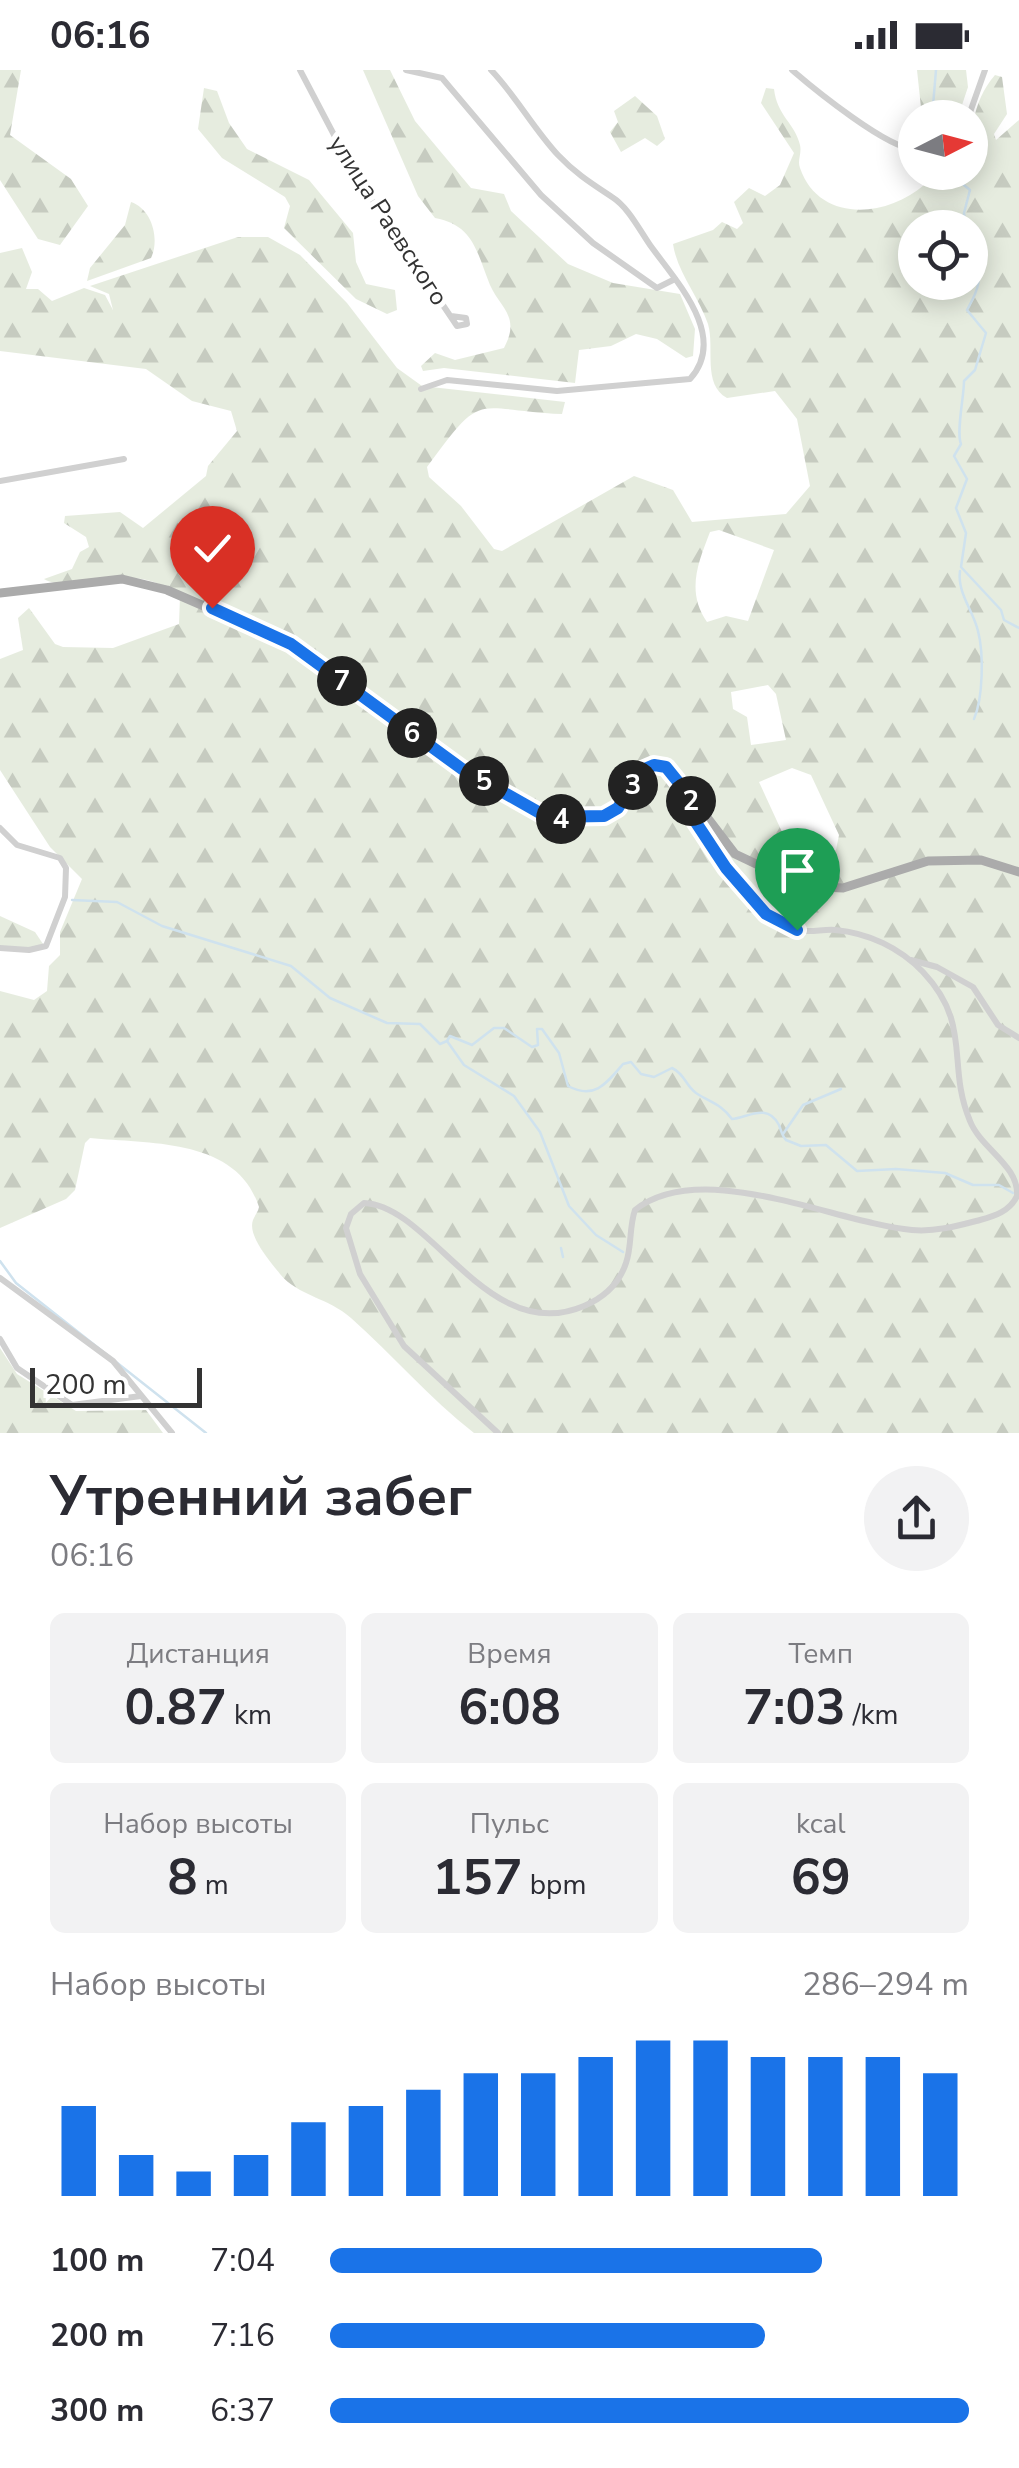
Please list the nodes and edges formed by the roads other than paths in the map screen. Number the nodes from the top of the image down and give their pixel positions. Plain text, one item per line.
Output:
1 (300, 70) edge
2 (406, 70) edge
3 (492, 70) edge
4 (792, 70) edge
5 (985, 70) edge
6 (974, 100) edge
7 (898, 144) edge
8 (675, 279) junction
9 (451, 316) dead end
10 (421, 389) dead end
11 (124, 460) dead end
12 (0, 481) edge
13 (0, 594) edge
14 (691, 798) junction
15 (0, 828) edge
16 (1019, 872) edge
17 (0, 948) edge
18 (910, 960) junction
19 (1019, 1038) edge
20 (0, 1278) edge
21 (0, 1340) edge
22 (142, 1396) junction
23 (172, 1433) edge
24 (498, 1433) edge

1 - 9 street, улица Раевского
2 - 8 street
3 - 8 street
4 - 7 street
5 - 6 street
8 - 10 street
11 - 12 street
13 - 14 main road
14 - 16 main road
14 - 18 street
15 - 17 street
18 - 19 street
18 - 24 street
20 - 22 street
21 - 22 street
22 - 23 street

